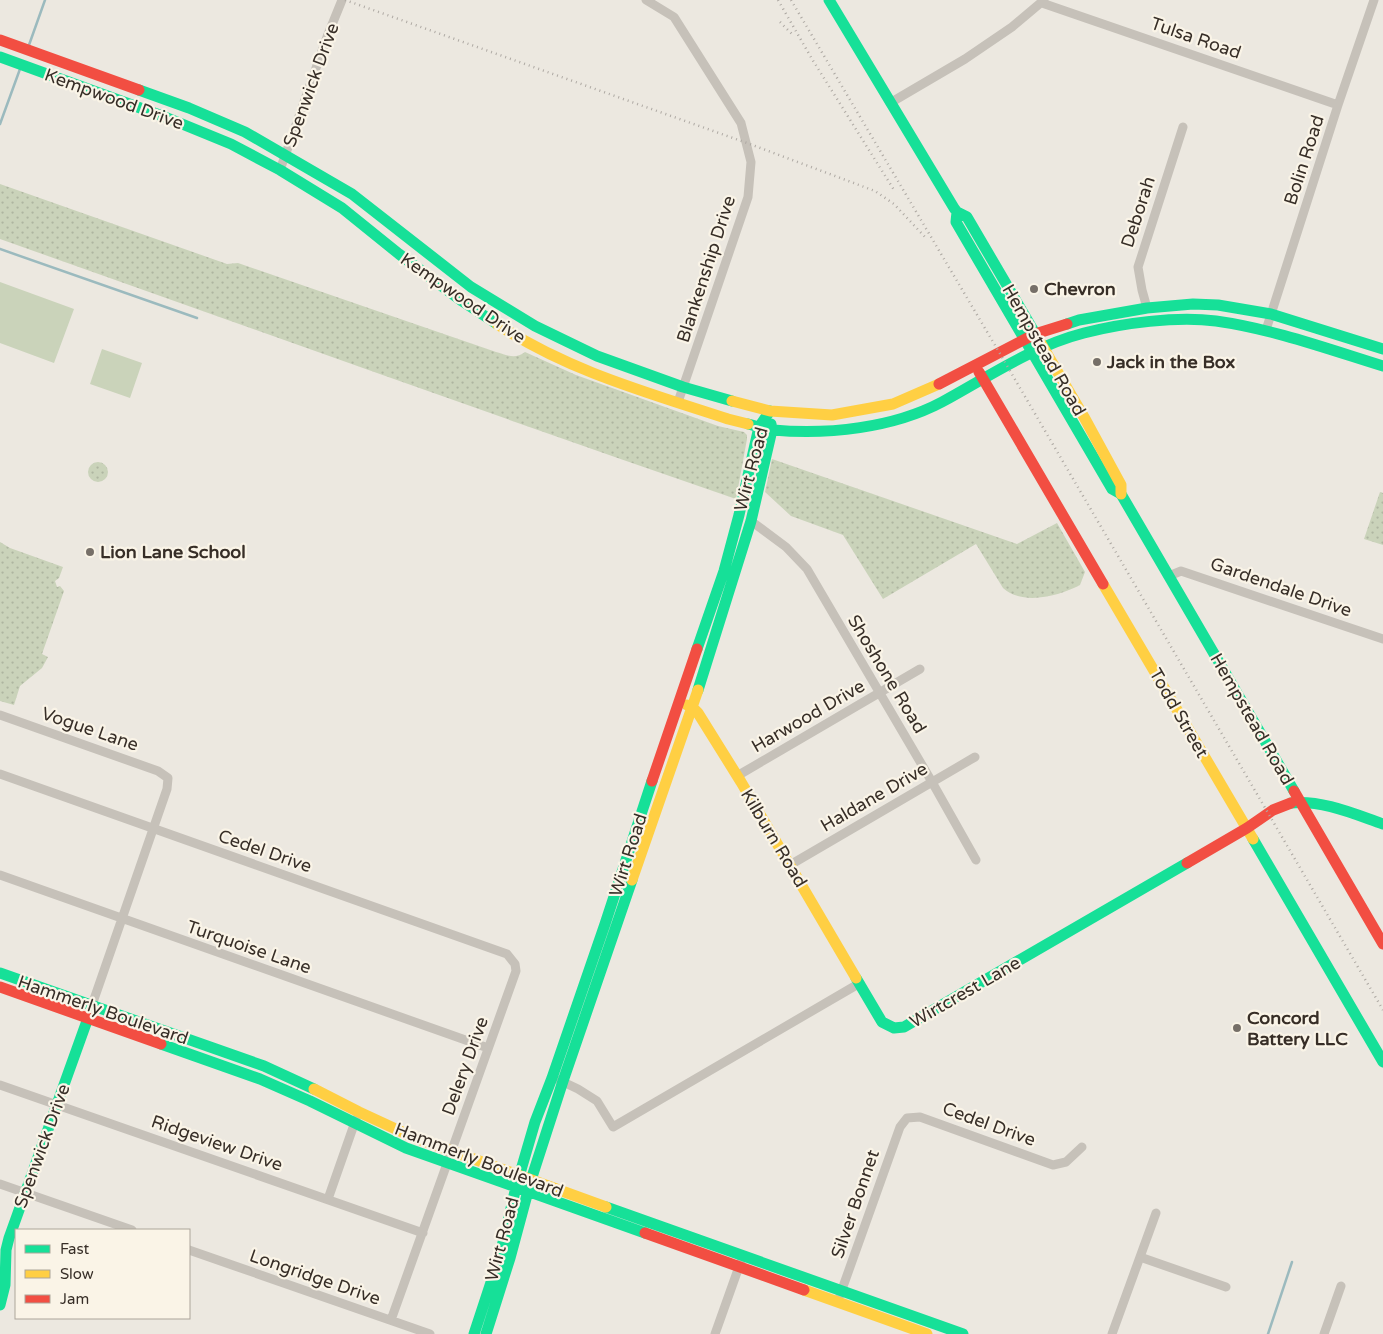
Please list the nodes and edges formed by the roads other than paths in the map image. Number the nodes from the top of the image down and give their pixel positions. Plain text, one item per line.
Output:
1 (342, 0) edge
2 (646, 0) edge
3 (829, 0) edge
4 (1374, 0) edge
5 (1043, 2) edge
6 (0, 40) edge
7 (0, 57) edge
8 (146, 92) junction
9 (890, 103) junction
10 (1338, 104) junction
11 (141, 108) junction
12 (1183, 126) dead end
13 (286, 154) junction
14 (280, 170) junction
15 (1147, 308) junction
16 (1271, 314) junction
17 (1266, 330) junction
18 (1030, 336) junction
19 (1383, 349) edge
20 (1038, 350) junction
21 (975, 364) junction
22 (1383, 366) edge
23 (983, 378) junction
24 (683, 387) junction
25 (678, 402) junction
26 (881, 406) junction
27 (770, 411) junction
28 (886, 422) junction
29 (759, 427) junction
30 (772, 430) junction
31 (751, 522) junction
32 (1168, 576) junction
33 (1383, 639) edge
34 (920, 669) dead end
35 (880, 692) junction
36 (680, 702) junction
37 (692, 707) junction
38 (0, 715) edge
39 (975, 757) dead end
40 (0, 774) edge
41 (737, 776) junction
42 (932, 782) junction
43 (1300, 803) junction
44 (1383, 824) edge
45 (1247, 828) junction
46 (153, 829) junction
47 (976, 860) dead end
48 (790, 865) junction
49 (0, 875) edge
50 (121, 919) junction
51 (1383, 944) edge
52 (515, 964) joint
53 (0, 973) edge
54 (860, 983) junction
55 (0, 987) edge
56 (43, 1002) junction
57 (92, 1005) junction
58 (88, 1018) junction
59 (133, 1020) junction
60 (488, 1048) junction
61 (244, 1060) junction
62 (1383, 1062) edge
63 (240, 1072) junction
64 (558, 1080) junction
65 (0, 1084) edge
66 (57, 1105) junction
67 (359, 1112) junction
68 (907, 1118) joint
69 (354, 1124) junction
70 (1082, 1147) dead end
71 (452, 1151) junction
72 (448, 1163) junction
73 (517, 1182) junction
74 (0, 1184) edge
75 (530, 1186) junction
76 (25, 1193) junction
77 (328, 1199) junction
78 (1156, 1213) dead end
79 (129, 1229) edge
80 (423, 1234) junction
81 (190, 1250) edge
82 (1140, 1257) junction
83 (741, 1262) junction
84 (1341, 1286) dead end
85 (1226, 1287) dead end
86 (840, 1297) junction
87 (0, 1305) edge
88 (392, 1320) junction
89 (949, 1332) edge
90 (430, 1334) edge
91 (474, 1334) edge
92 (486, 1334) edge
93 (715, 1334) edge
94 (927, 1334) edge
95 (963, 1334) edge
96 (1112, 1334) edge
97 (1324, 1334) edge

1 - 13 street, Spenwick Drive
2 - 24 street, Blankenship Drive
3 - 9 main road, Hempstead Road
4 - 10 street, Bolin Road
5 - 9 street
5 - 10 street, Tulsa Road
6 - 8 main road, Kempwood Drive
7 - 11 main road, Kempwood Drive
8 - 11 main road
8 - 13 main road, Kempwood Drive
9 - 18 main road, Hempstead Road
10 - 16 street, Bolin Road
11 - 14 main road, Kempwood Drive
12 - 15 street, Deborah
13 - 14 street, Spenwick Drive
13 - 24 main road, Kempwood Drive
14 - 25 main road, Kempwood Drive
15 - 16 main road, Kempwood Drive
15 - 18 main road, Kempwood Drive
16 - 17 street, Bolin Road
16 - 19 main road, Kempwood Drive
17 - 20 main road, Kempwood Drive
17 - 22 main road, Kempwood Drive
18 - 20 main road, Hempstead Road
18 - 21 main road, Kempwood Drive
20 - 23 main road, Kempwood Drive
20 - 32 main road, Hempstead Road
21 - 23 main road, Todd Street
21 - 26 main road, Kempwood Drive
23 - 28 main road, Kempwood Drive
23 - 45 main road, Todd Street
24 - 25 street, Blankenship Drive
24 - 27 main road, Kempwood Drive
25 - 29 main road, Kempwood Drive
26 - 27 main road, Kempwood Drive
26 - 28 main road
27 - 29 main road, Wirt Road
27 - 30 main road, Wirt Road
28 - 30 main road, Kempwood Drive
29 - 30 main road, Kempwood Drive
29 - 36 main road, Wirt Road
30 - 31 main road, Wirt Road
31 - 35 street, Shoshone Road
31 - 37 main road, Wirt Road
32 - 33 street, Gardendale Drive
32 - 43 main road, Hempstead Road
34 - 35 street, Harwood Drive
35 - 41 street, Harwood Drive
35 - 42 street, Shoshone Road
36 - 37 main road
36 - 64 main road, Wirt Road
37 - 41 main road, Kilburn Road
37 - 64 main road, Wirt Road
38 - 46 street, Vogue Lane
39 - 42 street, Haldane Drive
40 - 46 street, Cedel Drive
41 - 48 main road, Kilburn Road
42 - 47 street, Shoshone Road
42 - 48 street, Haldane Drive
43 - 44 main road, Wirtcrest Lane
43 - 45 main road, Wirtcrest Lane
43 - 51 main road, Hempstead Road
45 - 54 main road, Wirtcrest Lane
45 - 62 main road, Todd Street
46 - 50 street
46 - 52 street, Cedel Drive
48 - 54 main road, Kilburn Road
49 - 50 street, Turquoise Lane
50 - 57 street
50 - 60 street, Turquoise Lane
52 - 60 street, Delery Drive
53 - 57 main road, Hammerly Boulevard
54 - 64 street
55 - 56 main road, Hammerly Boulevard
56 - 57 main road
56 - 58 main road, Hammerly Boulevard
57 - 59 main road, Hammerly Boulevard
58 - 59 main road
58 - 63 main road, Hammerly Boulevard
58 - 66 main road, Spenwick Drive
59 - 61 main road, Hammerly Boulevard
60 - 71 street, Delery Drive
61 - 63 main road
61 - 67 main road, Hammerly Boulevard
63 - 69 main road, Hammerly Boulevard
64 - 73 main road, Wirt Road
64 - 75 main road, Wirt Road
65 - 66 street, Ridgeview Drive
66 - 76 main road, Spenwick Drive
66 - 77 street, Ridgeview Drive
67 - 69 street
67 - 71 main road, Hammerly Boulevard
68 - 70 street, Cedel Drive
68 - 86 street, Silver Bonnet
69 - 72 main road, Hammerly Boulevard
69 - 77 street
71 - 72 street, Delery Drive
71 - 73 main road, Hammerly Boulevard
72 - 73 main road, Hammerly Boulevard
72 - 80 street, Delery Drive
73 - 75 main road, Hammerly Boulevard
73 - 91 main road, Wirt Road
74 - 76 street
75 - 83 main road, Hammerly Boulevard
75 - 92 main road, Wirt Road
76 - 79 street
76 - 87 main road, Spenwick Drive
77 - 80 street, Ridgeview Drive
78 - 82 street
80 - 88 street, Delery Drive
81 - 88 street, Longridge Drive
82 - 85 street
82 - 96 street
83 - 86 main road, Hammerly Boulevard
83 - 93 street
84 - 97 street
86 - 89 main road, Hammerly Boulevard
86 - 94 main road, Hammerly Boulevard
88 - 90 street, Longridge Drive
89 - 95 main road, Hammerly Boulevard

